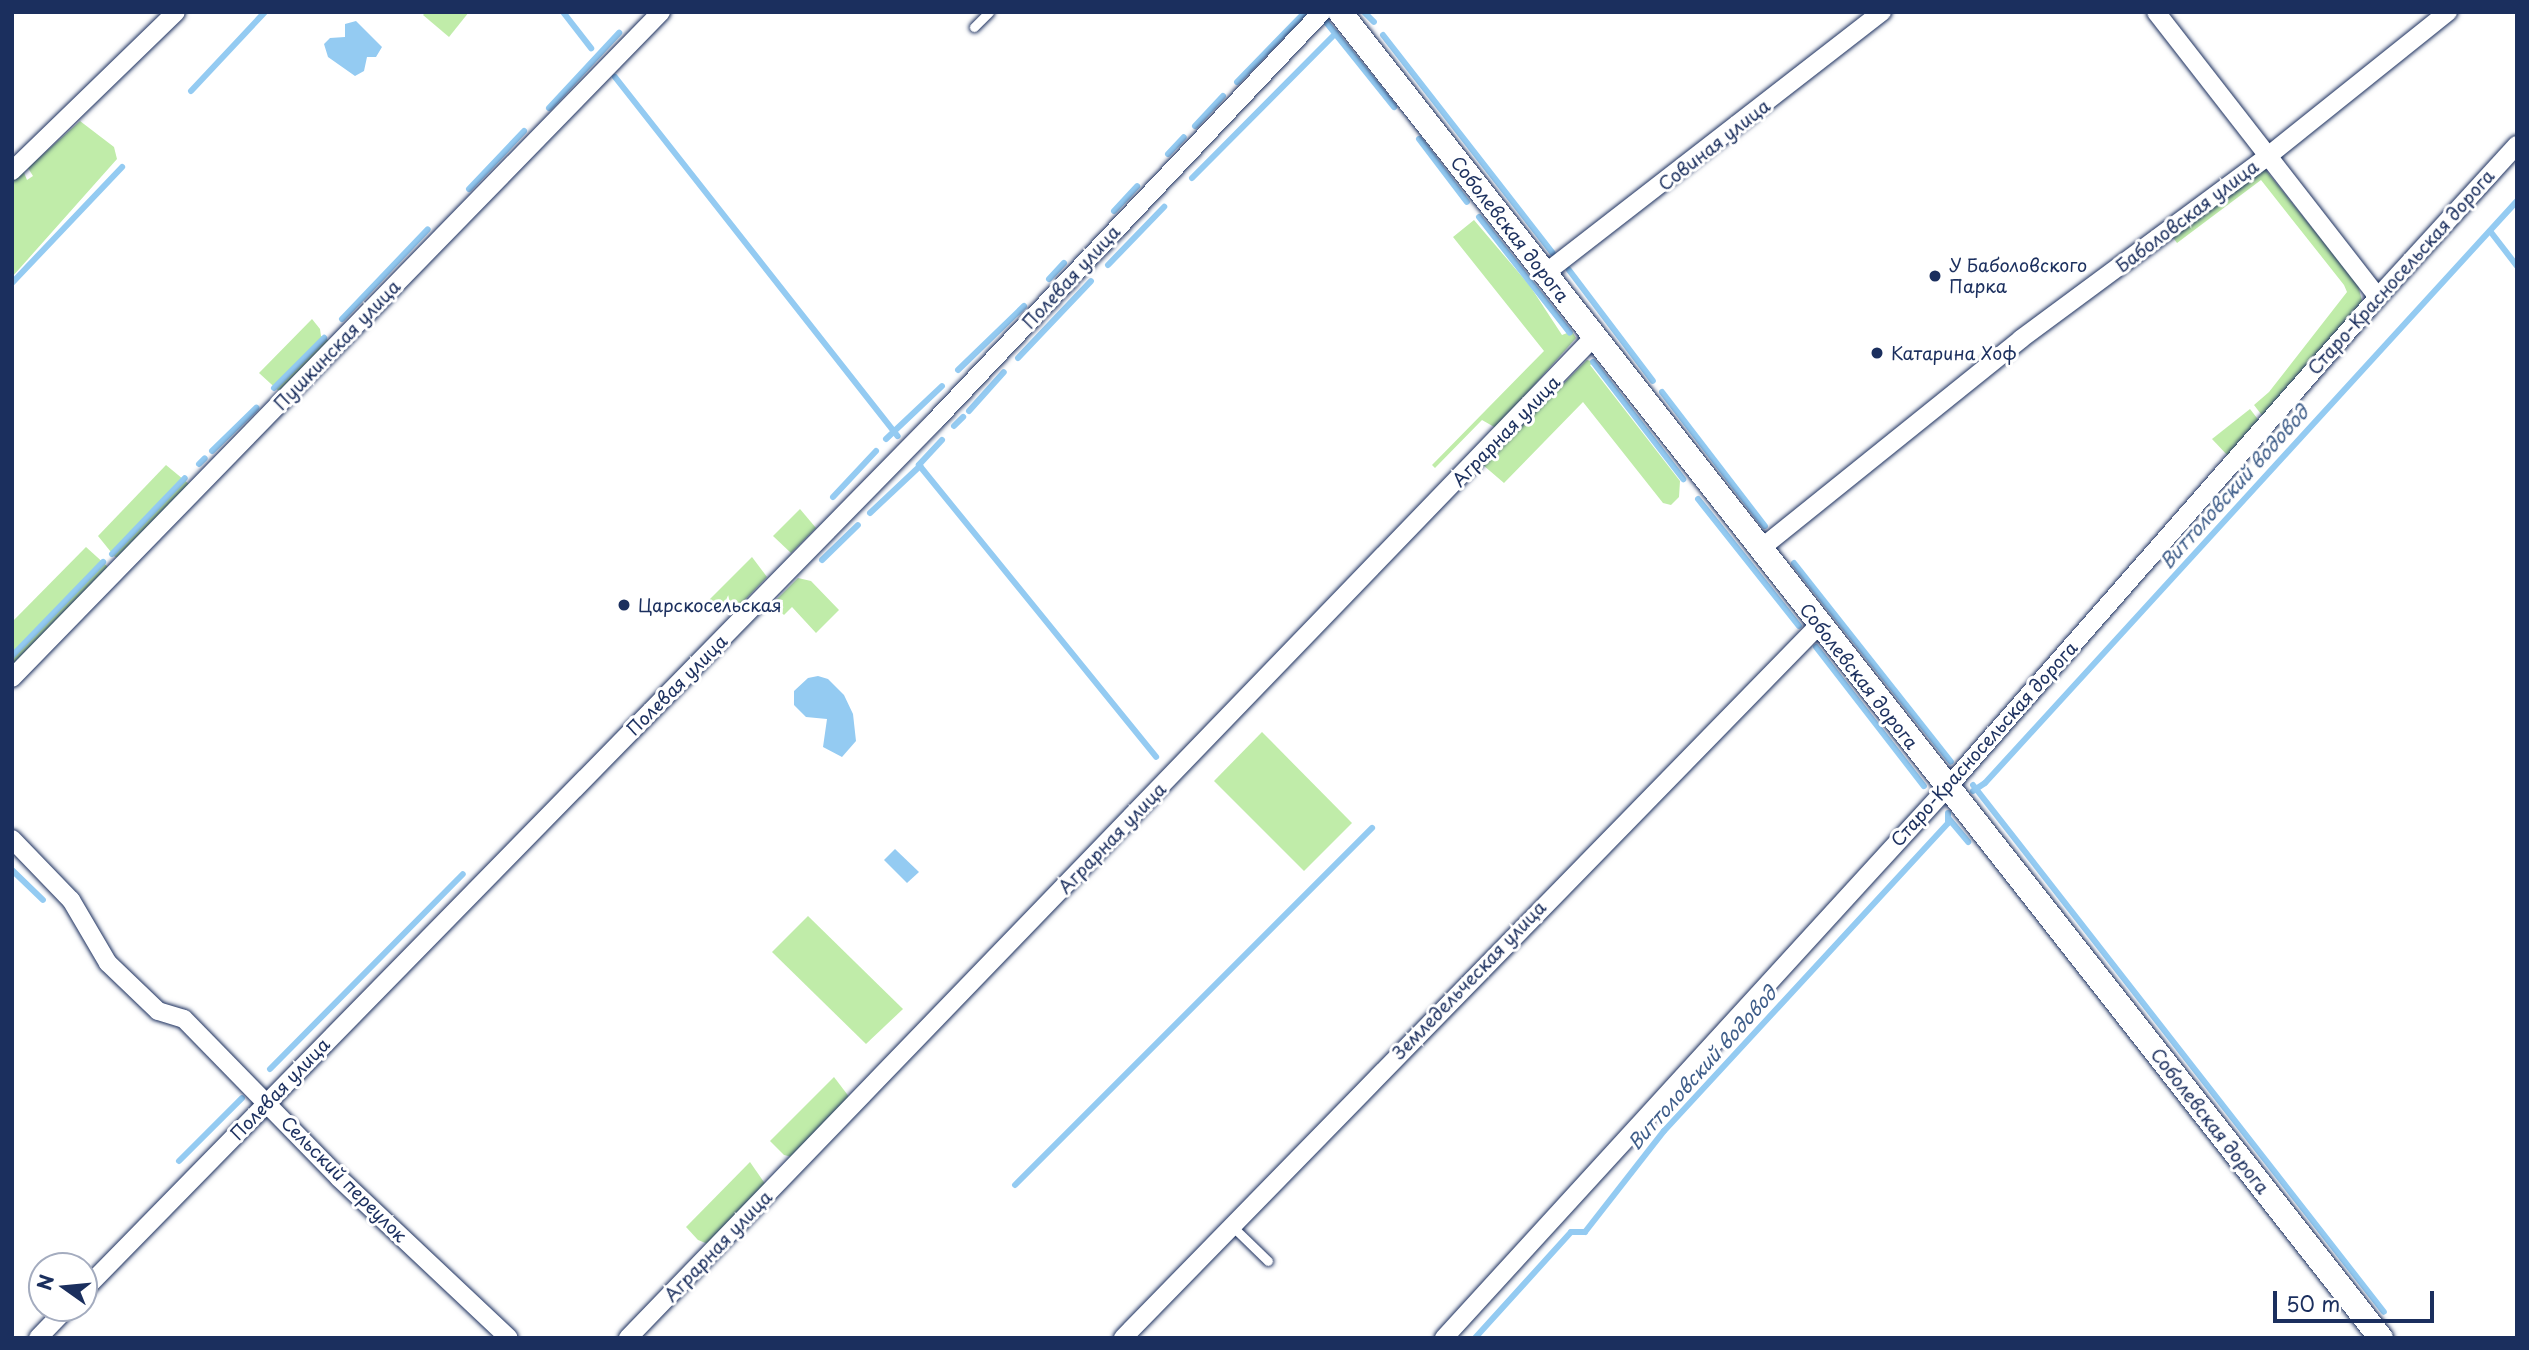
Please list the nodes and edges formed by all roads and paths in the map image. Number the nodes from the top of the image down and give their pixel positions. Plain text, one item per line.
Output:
1 (176, 12) edge
2 (661, 12) edge
3 (989, 12) edge
4 (1882, 12) edge
5 (2156, 12) edge
6 (2448, 12) edge
7 (1327, 14) edge
8 (974, 27) dead end
9 (2517, 145) edge
10 (2269, 156) junction
11 (12, 171) edge
12 (1544, 274) junction
13 (2378, 296) junction
14 (1594, 337) junction
15 (1760, 549) junction
16 (1819, 625) junction
17 (12, 678) edge
18 (1947, 788) junction
19 (12, 839) edge
20 (267, 1102) junction
21 (1232, 1226) junction
22 (1268, 1261) dead end
23 (98, 1276) edge
24 (53, 1322) edge
25 (38, 1338) edge
26 (509, 1338) edge
27 (628, 1338) edge
28 (1123, 1338) edge
29 (1444, 1338) edge
30 (2381, 1338) edge

1 - 11 street
2 - 17 street, Пушкинская улица
3 - 8 lane
4 - 12 street, Совиная улица
5 - 10 street
6 - 10 street, Баболовская улица
7 - 12 street, Соболевская дорога
7 - 20 street, Полевая улица
9 - 13 street, Старо-Красносельская дорога
10 - 13 street
10 - 15 street, Баболовская улица
12 - 14 street, Соболевская дорога
13 - 18 street, Старо-Красносельская дорога
14 - 15 street, Соболевская дорога
14 - 27 street, Аграрная улица
15 - 16 street, Соболевская дорога
16 - 18 street, Соболевская дорога
16 - 21 street, Земледельческая улица
18 - 29 street, Старо-Красносельская дорога
18 - 30 street, Соболевская дорога
19 - 20 street, Сельский переулок
20 - 23 street, Полевая улица
20 - 26 street, Сельский переулок
21 - 22 lane
21 - 28 street, Земледельческая улица
24 - 25 street

